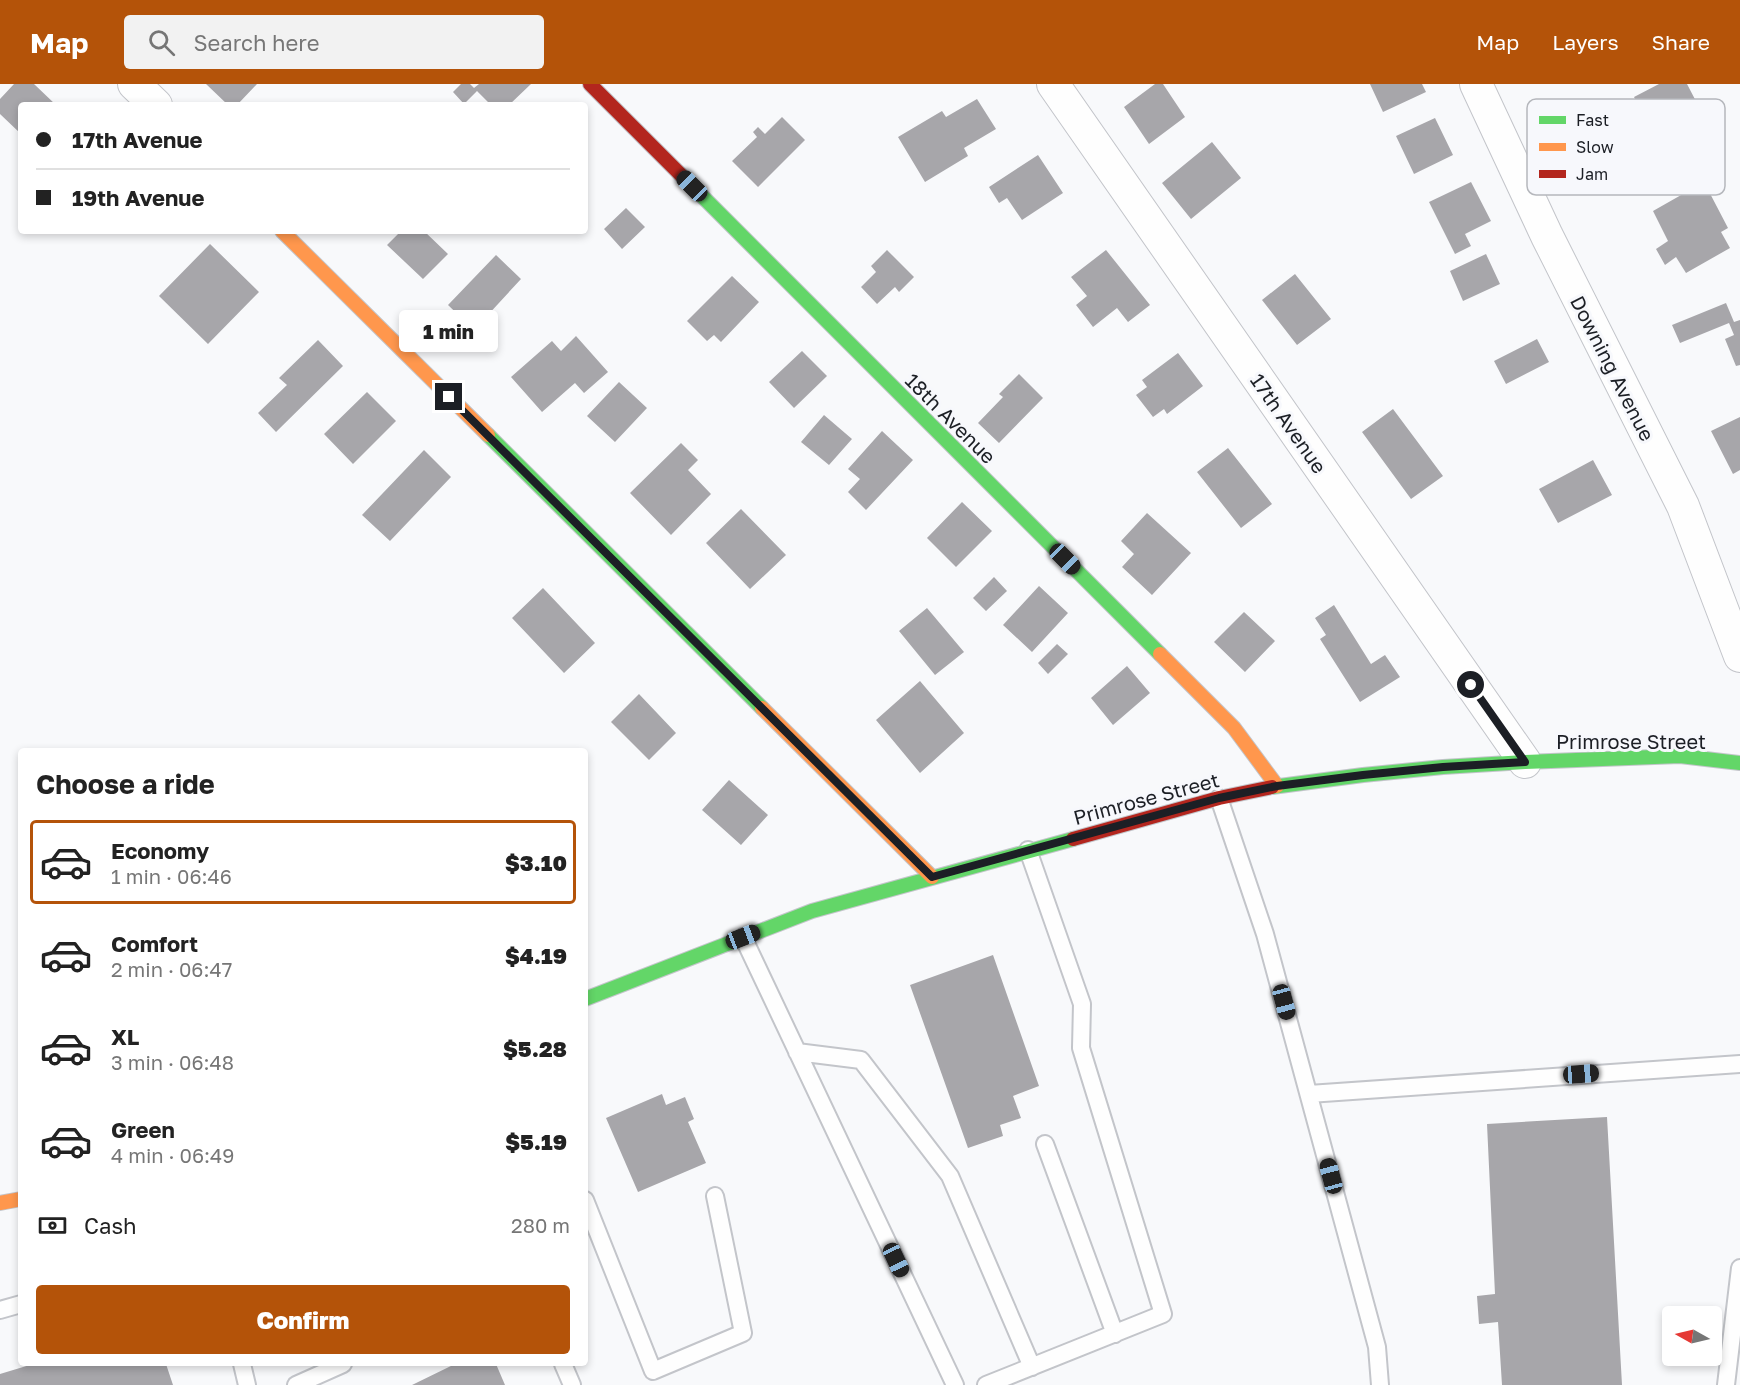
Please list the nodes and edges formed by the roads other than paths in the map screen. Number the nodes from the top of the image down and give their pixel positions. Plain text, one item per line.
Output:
1 (134, 84) edge
2 (590, 84) edge
3 (1053, 84) edge
4 (1476, 84) edge
5 (153, 102) edge
6 (1527, 193) edge
7 (1528, 195) edge
8 (285, 234) edge
9 (1740, 656) edge
10 (1525, 762) junction
11 (1740, 763) edge
12 (1277, 786) junction
13 (1219, 798) junction
14 (1028, 850) junction
15 (932, 877) junction
16 (743, 937) junction
17 (588, 998) edge
18 (797, 1052) junction
19 (1740, 1064) edge
20 (1309, 1094) junction
21 (1046, 1144) dead end
22 (715, 1196) dead end
23 (18, 1200) edge
24 (0, 1203) edge
25 (588, 1208) edge
26 (1740, 1268) edge
27 (18, 1305) edge
28 (0, 1310) edge
29 (1115, 1334) junction
30 (243, 1366) edge
31 (339, 1366) edge
32 (564, 1366) edge
33 (1032, 1367) junction
34 (248, 1385) edge
35 (296, 1385) edge
36 (572, 1385) edge
37 (955, 1385) edge
38 (986, 1385) edge
39 (1380, 1385) edge
40 (1726, 1385) edge

1 - 5 street
2 - 12 street, 18th Avenue
3 - 10 street, 17th Avenue
4 - 6 street, Downing Avenue
7 - 9 street, Downing Avenue
8 - 15 street
10 - 11 street, Primrose Street
10 - 12 street, Primrose Street
12 - 13 street, Primrose Street
13 - 14 street, Primrose Street
13 - 20 lane
14 - 15 street, Primrose Street
14 - 29 lane
15 - 16 street, Primrose Street
16 - 17 street, Primrose Street
16 - 18 lane
18 - 33 lane
18 - 37 lane
19 - 20 lane
20 - 39 lane
21 - 29 lane
22 - 25 lane
23 - 24 street
26 - 40 lane
27 - 28 lane
29 - 33 lane
30 - 34 lane
31 - 35 lane
32 - 36 lane
33 - 38 lane

